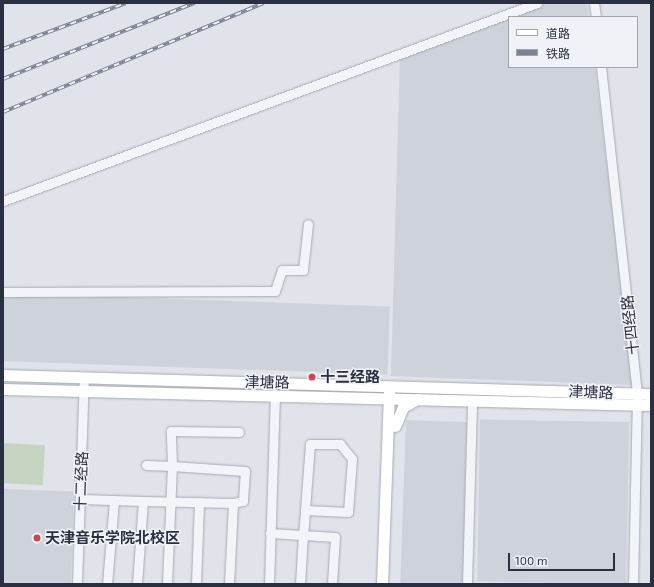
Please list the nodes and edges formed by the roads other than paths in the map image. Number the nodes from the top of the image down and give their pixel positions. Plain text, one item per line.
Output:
1 (537, 3) edge
2 (594, 3) edge
3 (596, 16) edge
4 (601, 68) edge
5 (3, 201) edge
6 (308, 224) dead end
7 (3, 292) edge
8 (3, 375) edge
9 (84, 378) junction
10 (3, 388) edge
11 (83, 391) junction
12 (421, 393) junction
13 (275, 394) junction
14 (651, 394) edge
15 (395, 395) junction
16 (637, 399) junction
17 (472, 400) junction
18 (651, 405) edge
19 (391, 426) junction
20 (239, 432) dead end
21 (146, 465) dead end
22 (172, 466) junction
23 (81, 499) junction
24 (114, 500) junction
25 (143, 501) junction
26 (171, 501) junction
27 (200, 502) junction
28 (233, 503) junction
29 (305, 510) junction
30 (270, 533) junction
31 (303, 535) junction
32 (77, 584) edge
33 (107, 584) edge
34 (137, 584) edge
35 (167, 584) edge
36 (196, 584) edge
37 (229, 584) edge
38 (269, 584) edge
39 (300, 584) edge
40 (332, 584) edge
41 (382, 584) edge
42 (388, 584) edge
43 (467, 584) edge
44 (633, 584) edge

1 - 5 street
2 - 3 street
4 - 16 street, 十四经路
6 - 7 street
8 - 9 main road, 津塘路
9 - 11 street, 十二经路
9 - 15 main road, 津塘路
10 - 11 main road, 津塘路
11 - 13 main road, 津塘路
11 - 23 street, 十二经路
12 - 15 main road, 津塘路
12 - 16 main road, 津塘路
12 - 17 main road, 津塘路
12 - 19 main road
13 - 15 main road, 津塘路
13 - 30 street
14 - 16 main road, 津塘路
15 - 19 main road
16 - 17 main road, 津塘路
16 - 18 main road, 津塘路
16 - 44 street, 十四经路
17 - 43 street
19 - 41 main road
19 - 42 main road
20 - 22 street
21 - 22 street
22 - 26 street
22 - 28 street
23 - 24 street
23 - 32 street, 十二经路
24 - 25 street
24 - 33 street
25 - 26 street
25 - 34 street
26 - 27 street
26 - 35 street
27 - 28 street
27 - 36 street
28 - 37 street
29 - 29 street
29 - 31 street
30 - 31 street
30 - 38 street
31 - 39 street
31 - 40 street

